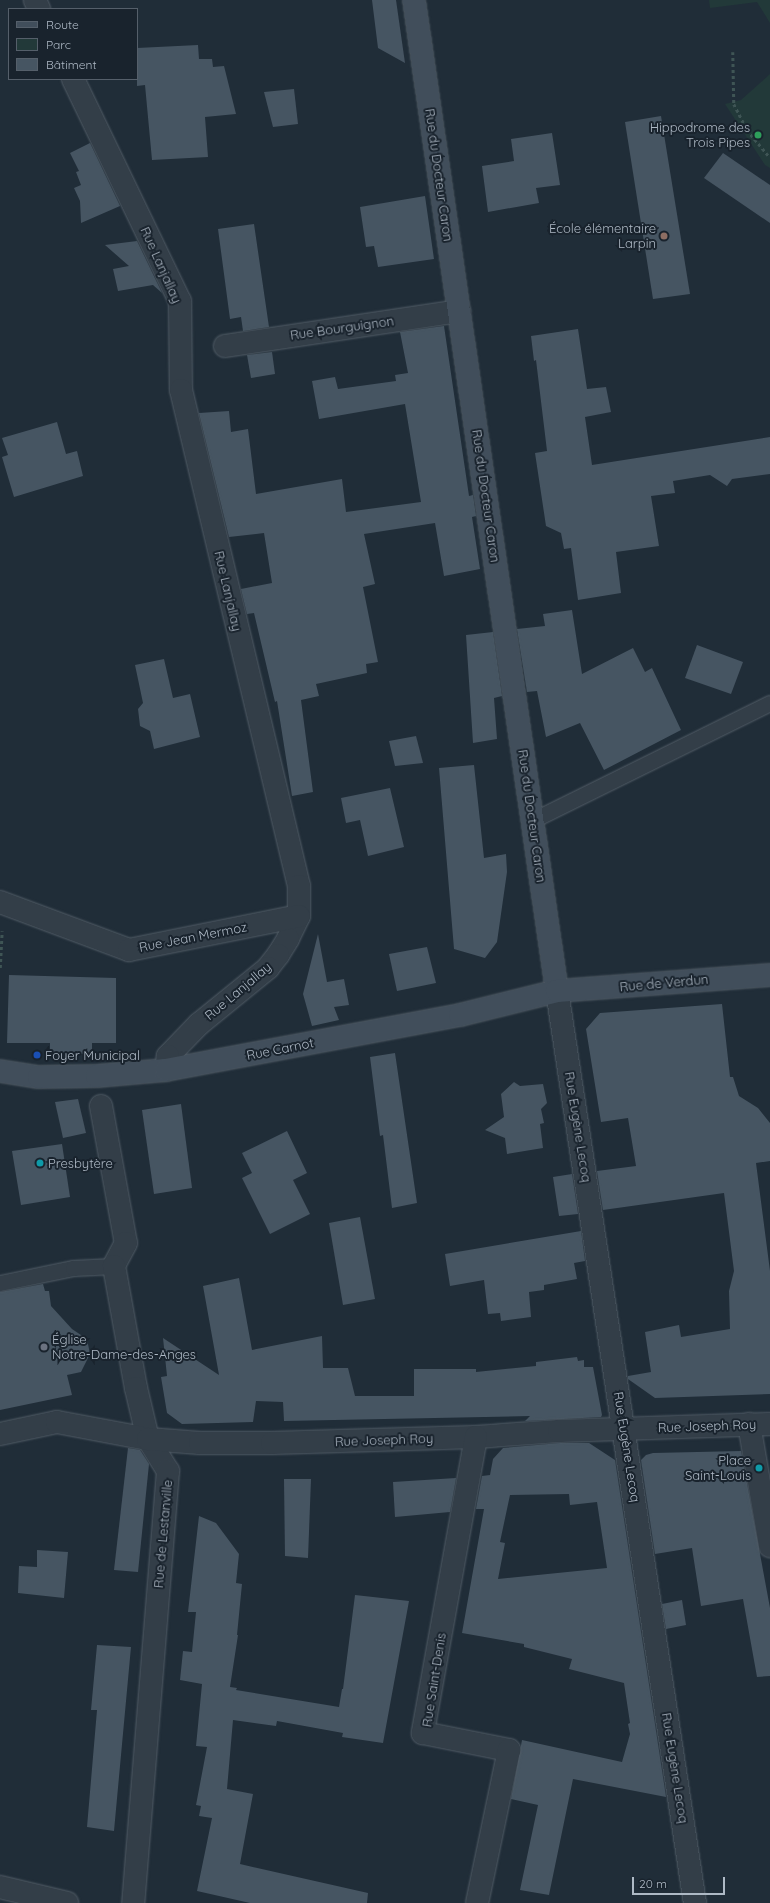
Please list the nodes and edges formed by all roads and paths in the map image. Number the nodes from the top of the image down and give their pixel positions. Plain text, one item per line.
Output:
1 (414, 0) edge
2 (734, 52) dead end
3 (73, 80) edge
4 (770, 157) edge
5 (459, 311) junction
6 (224, 346) dead end
7 (770, 703) edge
8 (533, 820) junction
9 (1, 902) edge
10 (299, 916) junction
11 (0, 968) edge
12 (770, 975) edge
13 (558, 992) junction
14 (166, 1070) junction
15 (0, 1071) edge
16 (101, 1106) dead end
17 (114, 1266) junction
18 (0, 1284) edge
19 (749, 1424) junction
20 (770, 1424) edge
21 (624, 1429) junction
22 (0, 1434) edge
23 (476, 1437) junction
24 (148, 1439) junction
25 (770, 1546) edge
26 (0, 1887) edge
27 (67, 1903) edge
28 (133, 1903) edge
29 (477, 1903) edge
30 (695, 1903) edge

1 - 5 street, Rue du Docteur Caron
2 - 4 path
3 - 10 street, Rue Lanjallay
5 - 6 street, Rue Bourguignon
5 - 8 street, Rue du Docteur Caron
7 - 8 lane
8 - 13 street, Rue du Docteur Caron
9 - 10 street, Rue Jean Mermoz
9 - 11 path
10 - 14 street, Rue Lanjallay
12 - 13 street, Rue de Verdun
13 - 14 street, Rue Carnot
13 - 21 street, Rue Eugène Lecoq
14 - 15 street, Rue Carnot
16 - 17 street
17 - 18 lane
17 - 24 street, Rue de Lestanville
19 - 20 street, Rue Joseph Roy
19 - 21 street, Rue Joseph Roy
19 - 25 street
21 - 23 street, Rue Joseph Roy
21 - 30 street, Rue Eugène Lecoq
22 - 24 street, Rue Joseph Roy
23 - 24 street, Rue Joseph Roy
23 - 29 street, Rue Saint-Denis
24 - 28 street, Rue de Lestanville
26 - 27 street

